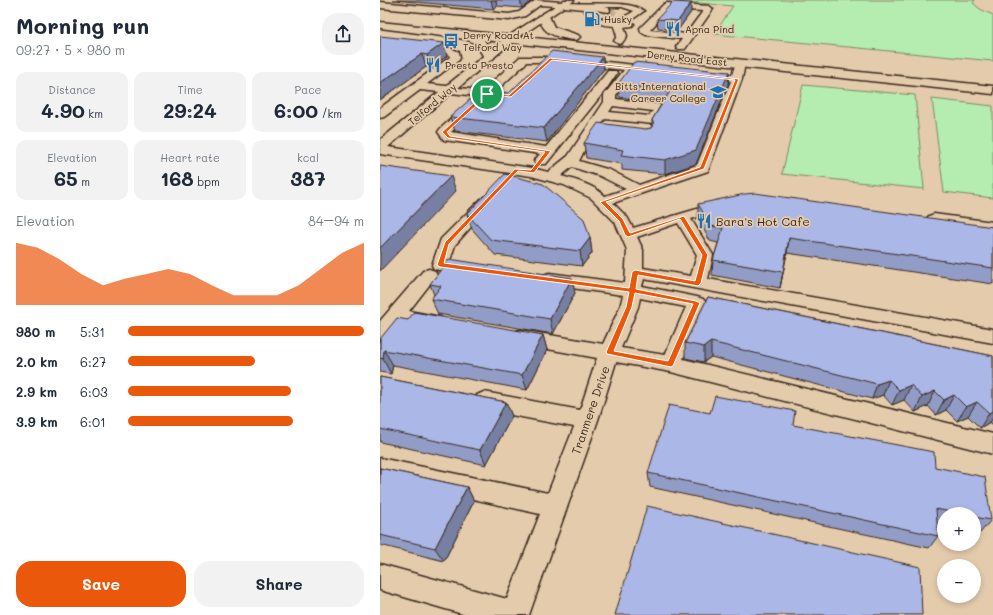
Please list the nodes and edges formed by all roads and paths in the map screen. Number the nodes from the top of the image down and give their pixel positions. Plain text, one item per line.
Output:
1 (580, 0) edge
2 (604, 0) tunnel mouth
3 (540, 1) edge
4 (567, 1) edge
5 (644, 4) dead end
6 (380, 5) edge
7 (588, 6) junction
8 (606, 10) tunnel mouth
9 (544, 16) junction
10 (380, 18) edge
11 (619, 21) junction
12 (380, 25) edge
13 (648, 26) junction
14 (447, 32) junction
15 (522, 32) junction
16 (574, 37) junction
17 (689, 37) junction
18 (510, 39) junction
19 (619, 41) junction
20 (380, 42) edge
21 (681, 47) junction
22 (489, 56) junction
23 (558, 60) junction
24 (740, 64) junction
25 (616, 66) junction
26 (631, 68) junction
27 (539, 70) edge
28 (662, 71) edge
29 (692, 74) edge
30 (737, 79) junction
31 (993, 79) edge
32 (959, 82) junction
33 (417, 86) junction
34 (449, 90) junction
35 (993, 90) edge
36 (487, 94) junction
37 (510, 97) edge
38 (610, 102) junction
39 (380, 114) edge
40 (601, 115) junction
41 (591, 130) junction
42 (605, 132) edge
43 (380, 149) edge
44 (549, 151) junction
45 (569, 162) junction
46 (551, 177) junction
47 (512, 179) junction
48 (638, 190) junction
49 (602, 202) junction
50 (732, 204) edge
51 (682, 217) junction
52 (922, 218) edge
53 (993, 227) edge
54 (628, 235) junction
55 (486, 271) edge
56 (635, 272) junction
57 (429, 275) dead end
58 (532, 277) edge
59 (698, 283) junction
60 (632, 290) junction
61 (396, 315) junction
62 (450, 324) edge
63 (380, 334) edge
64 (503, 334) edge
65 (993, 336) edge
66 (609, 352) junction
67 (671, 364) junction
68 (464, 397) edge
69 (587, 420) junction
70 (993, 444) edge
71 (380, 468) edge
72 (556, 506) junction
73 (380, 577) edge
74 (514, 615) edge

1 - 4 street
2 - 5 street
3 - 4 street
3 - 6 street
4 - 7 street
4 - 9 street, Telford Way
7 - 8 street
7 - 11 street
7 - 11 street
9 - 15 street, Telford Way
9 - 16 main road
10 - 15 main road, Derry Road East
11 - 13 street
11 - 19 street
12 - 14 main road, Derry Road East
13 - 17 street
13 - 17 street
14 - 18 main road, Derry Road East
14 - 22 main road
15 - 16 main road, Derry Road East
15 - 18 street, Telford Way
16 - 19 main road, Derry Road East
17 - 21 street
18 - 22 street, Telford Way
18 - 24 main road, Derry Road East
19 - 21 main road, Derry Road East
20 - 33 street
21 - 32 main road, Derry Road East
22 - 34 street, Telford Way
23 - 25 street
23 - 27 street
23 - 36 street
24 - 30 street
24 - 32 main road, Derry Road East
25 - 26 street
25 - 44 street
26 - 28 street
26 - 38 street
29 - 30 street
30 - 48 street
31 - 32 main road, Derry Road East
32 - 35 main road, Derry Road East
33 - 34 street
33 - 39 street
34 - 36 street
34 - 43 street, Telford Way
36 - 37 street
36 - 44 street
38 - 40 street
38 - 40 street
40 - 41 street
41 - 42 street
41 - 45 street
43 - 47 street, Tranmere Drive
44 - 47 street
45 - 46 street
45 - 48 street
46 - 47 street, Tranmere Drive
46 - 49 street, Tranmere Drive
47 - 55 street
48 - 49 street
49 - 54 street, Tranmere Drive
50 - 51 street
51 - 54 street
51 - 59 street
52 - 53 street
54 - 56 street, Tranmere Drive
56 - 59 street
56 - 60 street, Tranmere Drive
57 - 61 street
58 - 60 street
59 - 65 street
60 - 66 street, Tranmere Drive
60 - 67 street
61 - 62 street
61 - 63 street
64 - 66 street
66 - 67 street
66 - 69 street, Tranmere Drive
67 - 70 street
68 - 69 street
69 - 72 street, Tranmere Drive
71 - 72 street
72 - 74 street, Tranmere Drive
73 - 74 street

